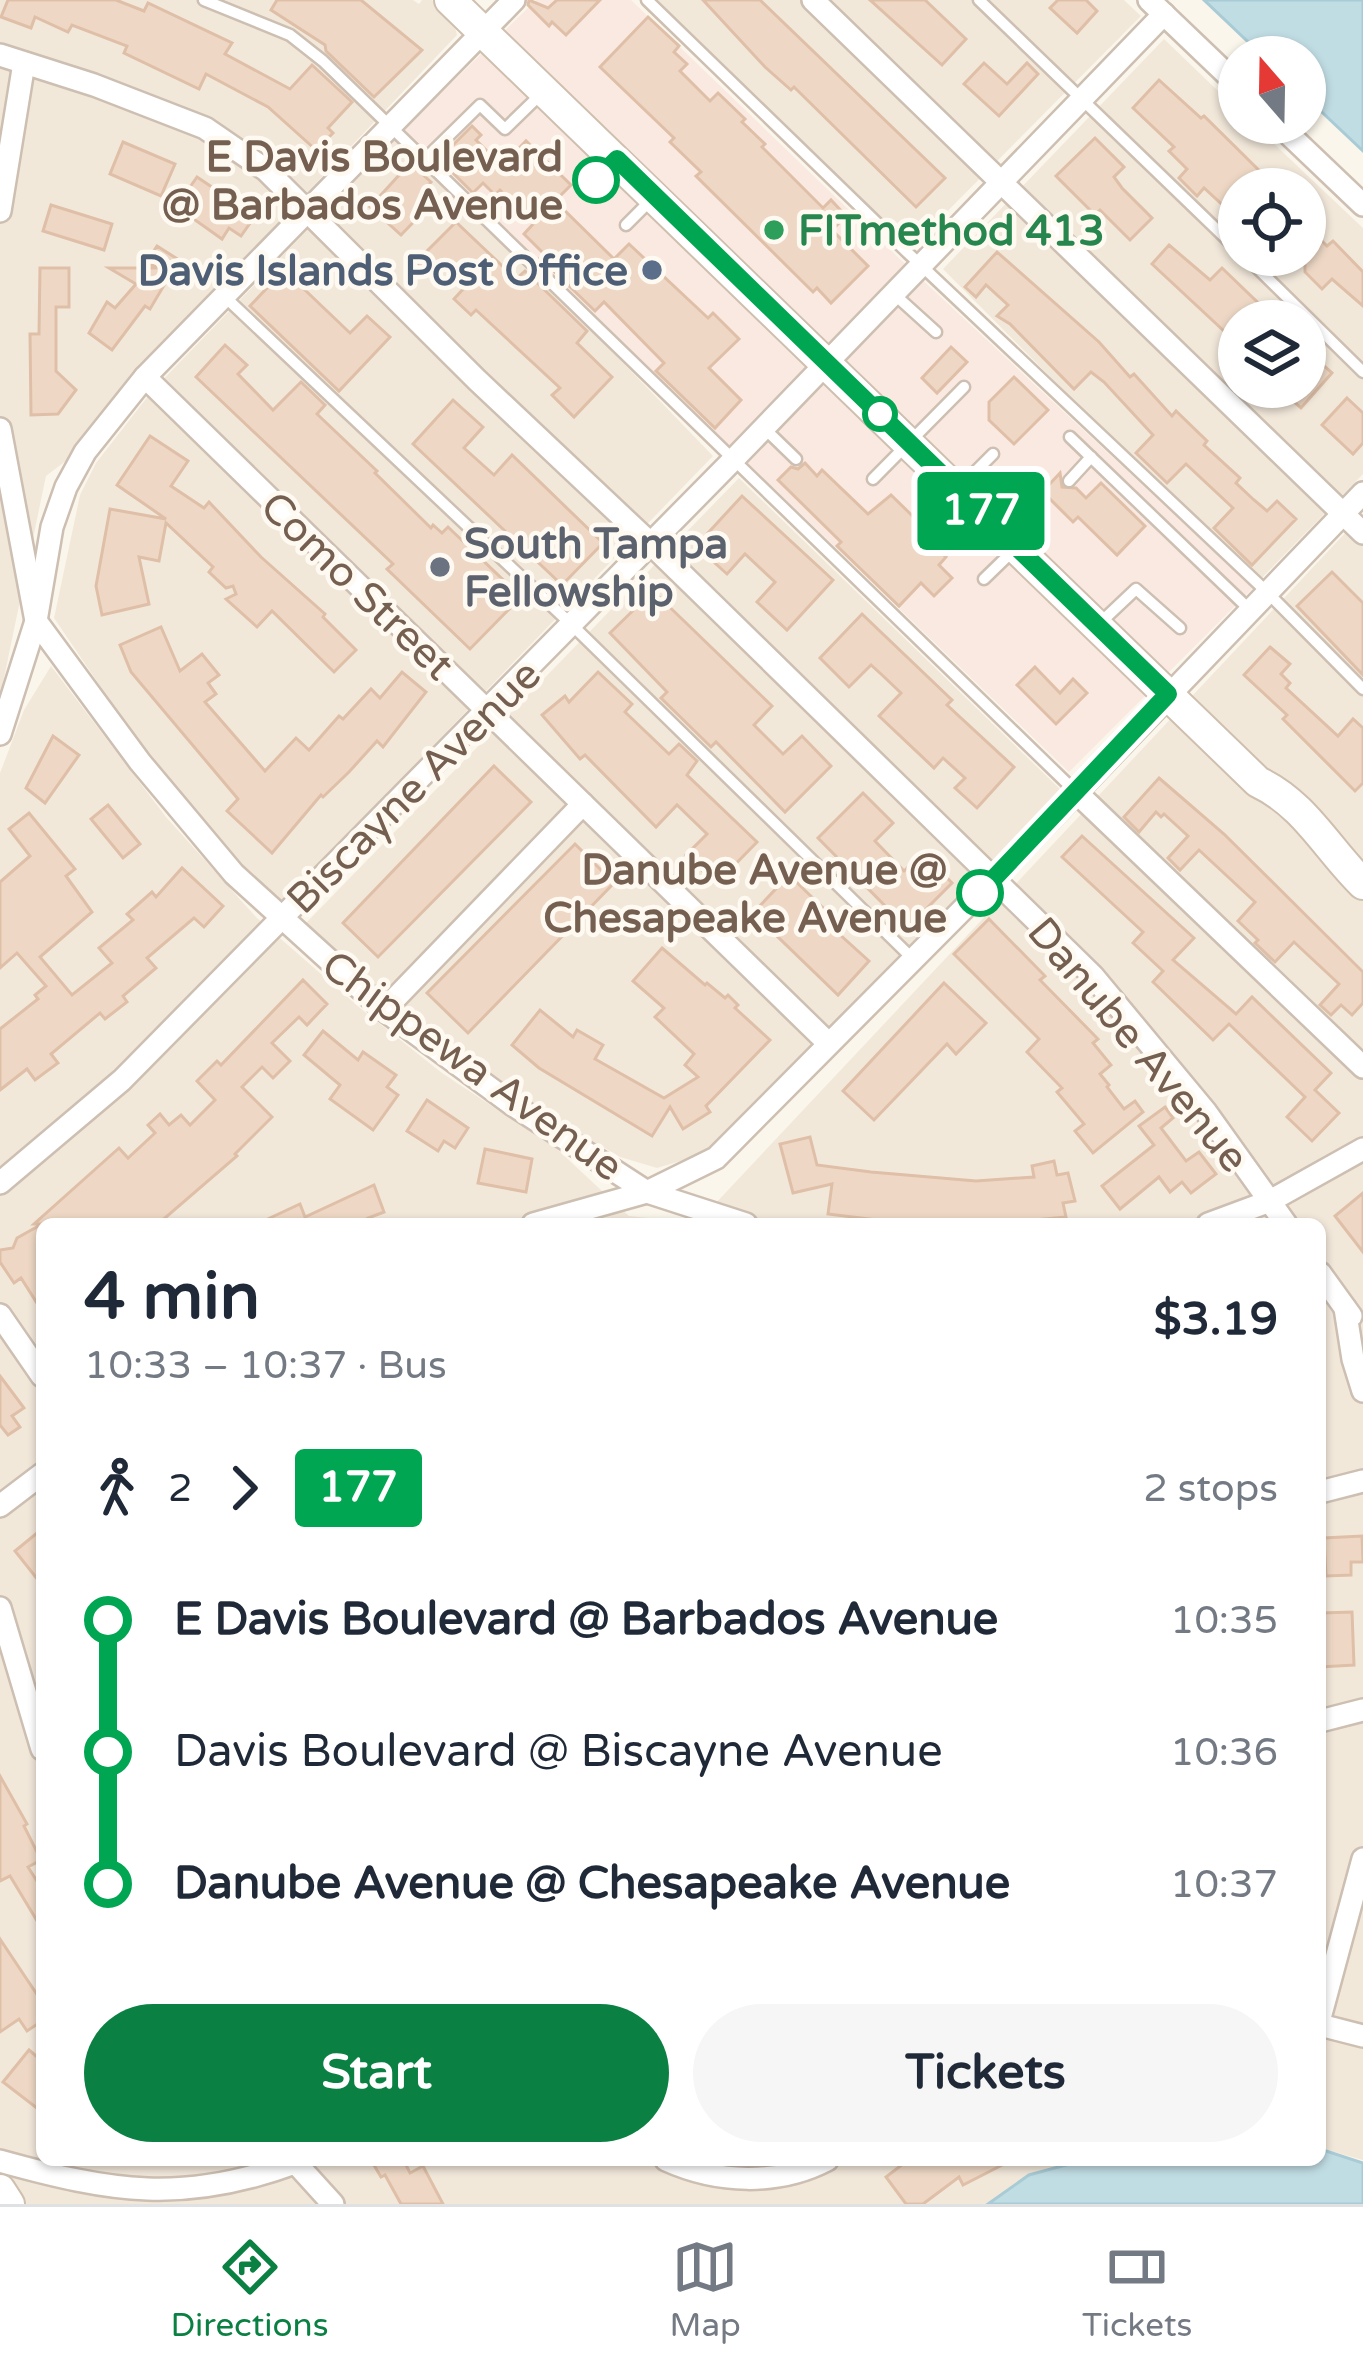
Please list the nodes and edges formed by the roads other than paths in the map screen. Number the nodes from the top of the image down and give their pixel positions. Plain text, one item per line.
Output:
1 (204, 0) edge
2 (450, 0) edge
3 (514, 0) edge
4 (647, 0) edge
5 (813, 0) edge
6 (979, 0) edge
7 (1156, 7) edge
8 (484, 31) junction
9 (0, 55) edge
10 (24, 62) junction
11 (1218, 66) edge
12 (546, 89) junction
13 (1083, 98) junction
14 (391, 125) junction
15 (1299, 144) edge
16 (425, 159) junction
17 (617, 159) junction
18 (1000, 182) junction
19 (587, 189) dead end
20 (655, 196) junction
21 (1363, 205) edge
22 (0, 211) edge
23 (308, 211) junction
24 (626, 225) dead end
25 (1218, 230) edge
26 (920, 265) junction
27 (1265, 276) edge
28 (893, 293) junction
29 (224, 296) junction
30 (936, 332) dead end
31 (826, 363) junction
32 (1363, 371) edge
33 (145, 377) junction
34 (964, 387) dead end
35 (764, 428) junction
36 (0, 429) edge
37 (1070, 437) dead end
38 (910, 442) junction
39 (993, 454) dead end
40 (1091, 457) junction
41 (796, 459) dead end
42 (732, 461) junction
43 (1033, 476) dead end
44 (873, 479) dead end
45 (1069, 481) dead end
46 (958, 489) junction
47 (1363, 493) edge
48 (1050, 500) dead end
49 (1039, 511) junction
50 (1343, 514) junction
51 (1363, 533) edge
52 (650, 544) junction
53 (1014, 544) junction
54 (984, 579) dead end
55 (1267, 592) junction
56 (1250, 610) junction
57 (35, 621) junction
58 (572, 625) junction
59 (1097, 625) junction
60 (1180, 628) dead end
61 (1363, 689) edge
62 (1168, 694) junction
63 (488, 711) junction
64 (0, 734) edge
65 (1076, 792) junction
66 (583, 804) junction
67 (995, 877) junction
68 (1363, 884) edge
69 (281, 920) junction
70 (913, 959) junction
71 (384, 1010) junction
72 (828, 1043) junction
73 (1363, 1067) edge
74 (1363, 1149) edge
75 (0, 1183) edge
76 (647, 1192) junction
77 (1270, 1202) junction
78 (554, 1218) edge
79 (727, 1218) edge
80 (1225, 1218) edge
81 (1282, 1218) edge
82 (1326, 1281) edge
83 (1345, 1308) junction
84 (0, 1315) edge
85 (1363, 1330) edge
86 (36, 1367) edge
87 (1363, 1391) edge
88 (36, 1478) edge
89 (1363, 1481) edge
90 (1326, 1490) edge
91 (0, 1505) edge
92 (0, 1608) edge
93 (1363, 1710) edge
94 (1326, 1719) edge
95 (36, 1729) edge
96 (1363, 1859) edge
97 (1326, 1998) edge
98 (1326, 2023) edge
99 (1363, 2036) edge
100 (0, 2161) edge
101 (285, 2166) edge
102 (298, 2166) edge
103 (685, 2166) edge
104 (813, 2166) edge
105 (0, 2189) edge
106 (9, 2204) edge
107 (333, 2204) edge

1 - 14 lane
2 - 8 street
3 - 8 street
4 - 26 lane
5 - 18 street
6 - 13 lane
7 - 11 street
7 - 13 street, Biscayne Avenue
8 - 12 street
8 - 14 street
9 - 10 street, Danube Avenue
10 - 22 street
10 - 23 street, Danube Avenue
12 - 16 lane
12 - 17 street
13 - 18 street, Biscayne Avenue
13 - 25 lane
14 - 16 lane
14 - 23 street
15 - 21 street
16 - 42 lane
17 - 19 lane
17 - 20 street
18 - 26 street, Biscayne Avenue
18 - 50 street
20 - 24 lane
20 - 31 street
23 - 29 street
23 - 52 street, Danube Avenue
26 - 28 street, Biscayne Avenue
26 - 55 lane
27 - 32 lane
28 - 30 lane
28 - 31 street, Biscayne Avenue
29 - 33 street
29 - 58 lane
31 - 35 street, Biscayne Avenue
31 - 38 street
33 - 57 street
33 - 63 street, Como Street
34 - 38 lane
35 - 41 lane
35 - 42 street, Biscayne Avenue
36 - 57 street, Chippewa Avenue
37 - 40 lane
38 - 44 lane
38 - 46 street
39 - 46 lane
40 - 45 lane
40 - 56 lane
42 - 52 street, Biscayne Avenue
42 - 65 lane
43 - 49 lane
46 - 53 street
47 - 50 street
48 - 49 lane
49 - 53 lane
50 - 51 street
50 - 55 street
52 - 58 street, Biscayne Avenue
52 - 67 street, Danube Avenue
53 - 54 lane
53 - 59 street
55 - 56 street
55 - 61 lane
56 - 62 street
57 - 64 street
57 - 69 street, Chippewa Avenue
58 - 63 street, Biscayne Avenue
58 - 70 lane
59 - 60 lane
59 - 62 street
62 - 65 street
62 - 68 street
63 - 66 street, Como Street
63 - 69 street, Biscayne Avenue
65 - 67 street
65 - 73 street
66 - 71 street
66 - 72 street, Como Street
67 - 70 street
67 - 77 street, Danube Avenue
69 - 71 street, Chippewa Avenue
69 - 75 street, Biscayne Avenue
70 - 72 street
71 - 76 street, Chippewa Avenue
72 - 76 street
74 - 77 street
76 - 78 street
76 - 79 street, Chippewa Avenue
77 - 80 street
77 - 81 street, Danube Avenue
82 - 83 street
83 - 85 street
83 - 87 street
84 - 86 street
88 - 91 street
89 - 90 street
92 - 95 street
93 - 94 street
96 - 97 street
98 - 99 street
100 - 101 street
102 - 107 street
103 - 104 street
105 - 106 street

